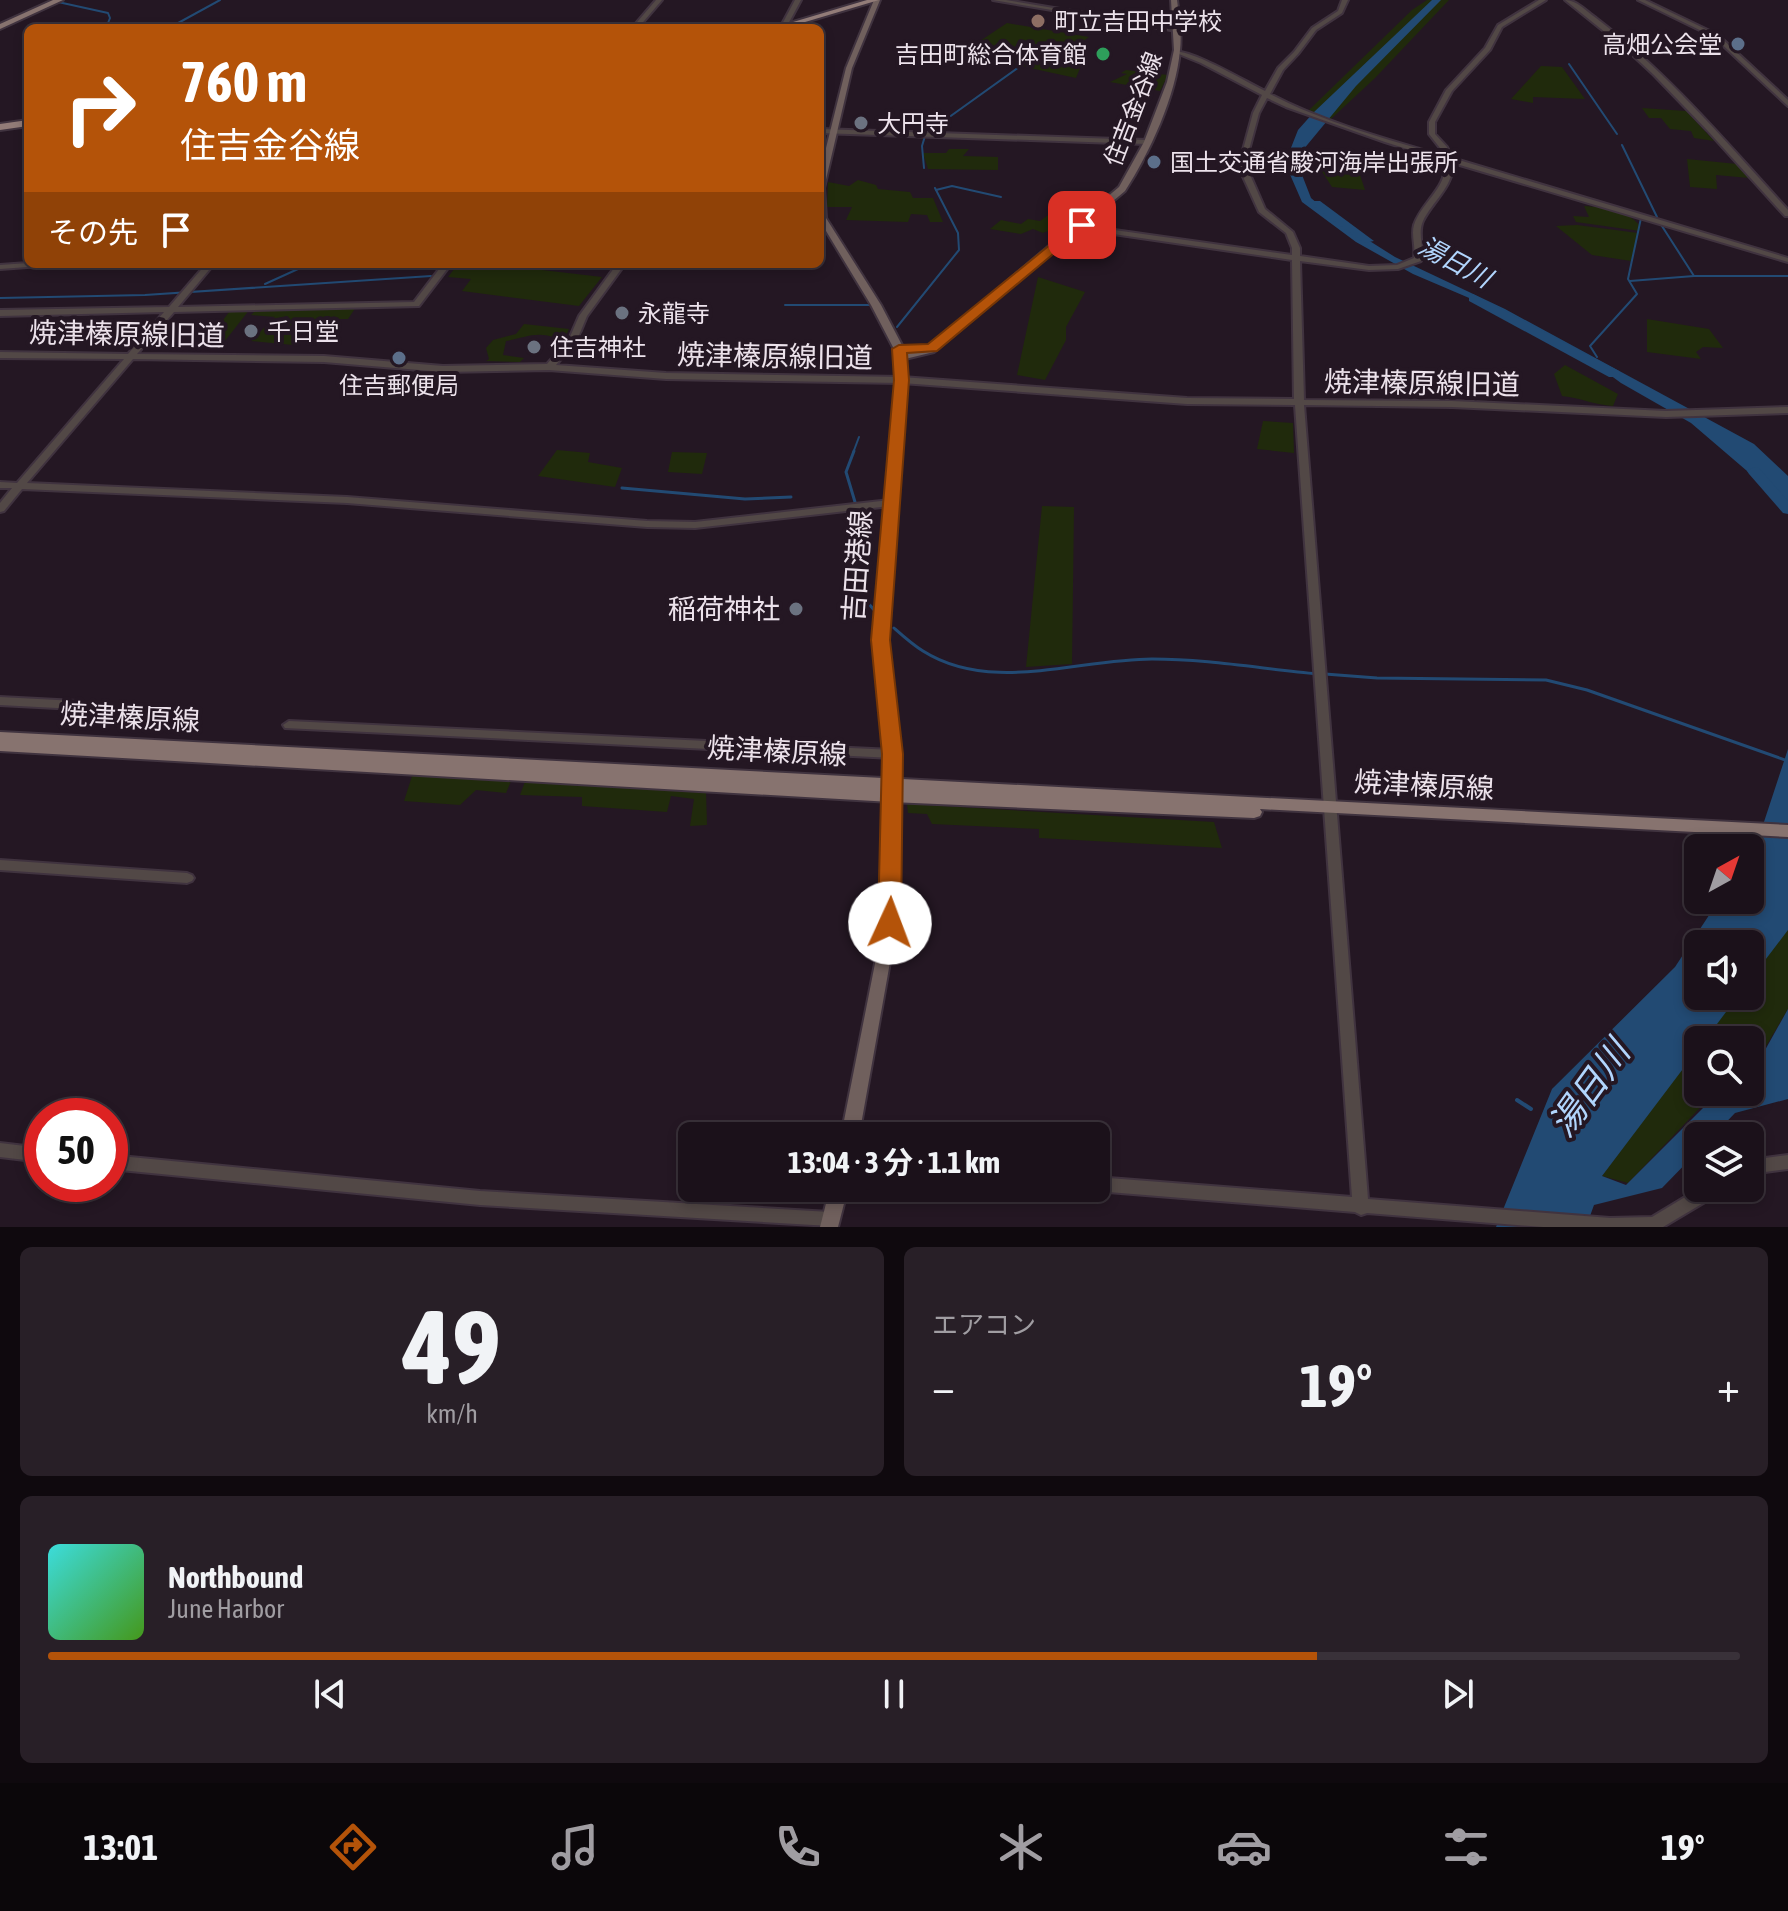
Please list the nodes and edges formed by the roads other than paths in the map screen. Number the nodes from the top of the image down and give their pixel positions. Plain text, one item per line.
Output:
1 (659, 0) edge
2 (798, 0) edge
3 (876, 0) edge
4 (996, 0) edge
5 (1174, 0) edge
6 (1345, 0) edge
7 (1543, 0) edge
8 (1571, 0) edge
9 (1641, 0) edge
10 (57, 1) edge
11 (638, 24) edge
12 (783, 24) edge
13 (795, 24) edge
14 (0, 27) edge
15 (1177, 29) junction
16 (1177, 52) junction
17 (1266, 95) junction
18 (1788, 104) edge
19 (24, 124) edge
20 (2, 125) edge
21 (824, 131) edge
22 (834, 132) junction
23 (1146, 142) junction
24 (1450, 159) junction
25 (824, 172) edge
26 (1788, 206) edge
27 (1788, 214) edge
28 (824, 221) edge
29 (1079, 227) junction
30 (1296, 260) junction
31 (1788, 260) edge
32 (24, 265) edge
33 (0, 267) edge
34 (206, 268) edge
35 (444, 268) edge
36 (618, 268) edge
37 (172, 307) junction
38 (0, 313) edge
39 (900, 353) junction
40 (0, 355) edge
41 (131, 356) junction
42 (549, 367) junction
43 (902, 380) junction
44 (1299, 402) junction
45 (1788, 410) edge
46 (0, 485) edge
47 (19, 486) junction
48 (890, 503) junction
49 (0, 509) edge
50 (0, 701) edge
51 (76, 705) dead end
52 (289, 725) dead end
53 (0, 737) edge
54 (0, 746) edge
55 (893, 754) junction
56 (891, 790) junction
57 (1331, 811) junction
58 (1788, 831) edge
59 (0, 865) edge
60 (187, 878) dead end
61 (853, 1122) edge
62 (0, 1150) edge
63 (24, 1153) edge
64 (1788, 1162) edge
65 (128, 1164) edge
66 (1764, 1165) edge
67 (1110, 1185) edge
68 (835, 1202) edge
69 (1691, 1202) edge
70 (1361, 1208) junction
71 (830, 1223) edge

1 - 11 street
2 - 12 street
3 - 13 highway
3 - 22 main road
4 - 15 street
5 - 15 main road, 住吉金谷線
6 - 17 street
7 - 24 street
8 - 26 street
8 - 27 street
9 - 18 street
10 - 14 main road
15 - 16 main road, 住吉金谷線
16 - 17 street
16 - 23 main road, 住吉金谷線
17 - 24 street
17 - 30 street
19 - 20 highway
21 - 22 street
22 - 23 street
22 - 25 main road
23 - 29 main road, 住吉金谷線
24 - 30 street
24 - 31 street
28 - 39 main road
29 - 30 street
29 - 39 main road, 住吉金谷線
30 - 44 street
32 - 33 street
34 - 37 street
35 - 37 street
36 - 42 street
37 - 38 street
37 - 41 street
39 - 43 main road
40 - 41 street, 焼津榛原線旧道
41 - 42 street, 焼津榛原線旧道
41 - 47 street
42 - 43 street, 焼津榛原線旧道
43 - 44 street, 焼津榛原線旧道
43 - 48 main road, 吉田港線
44 - 45 street, 焼津榛原線旧道
44 - 57 street
46 - 47 street
47 - 48 street
47 - 49 street
48 - 55 main road, 吉田港線
50 - 51 street
52 - 55 street
53 - 56 main road, 焼津榛原線
54 - 56 main road, 焼津榛原線
55 - 56 main road, 吉田港線
56 - 57 main road, 焼津榛原線
56 - 61 main road, 吉田港線
57 - 58 main road, 焼津榛原線
57 - 70 street
59 - 60 street
62 - 63 street
64 - 66 street
65 - 71 street
67 - 70 street
68 - 71 main road
69 - 70 street

